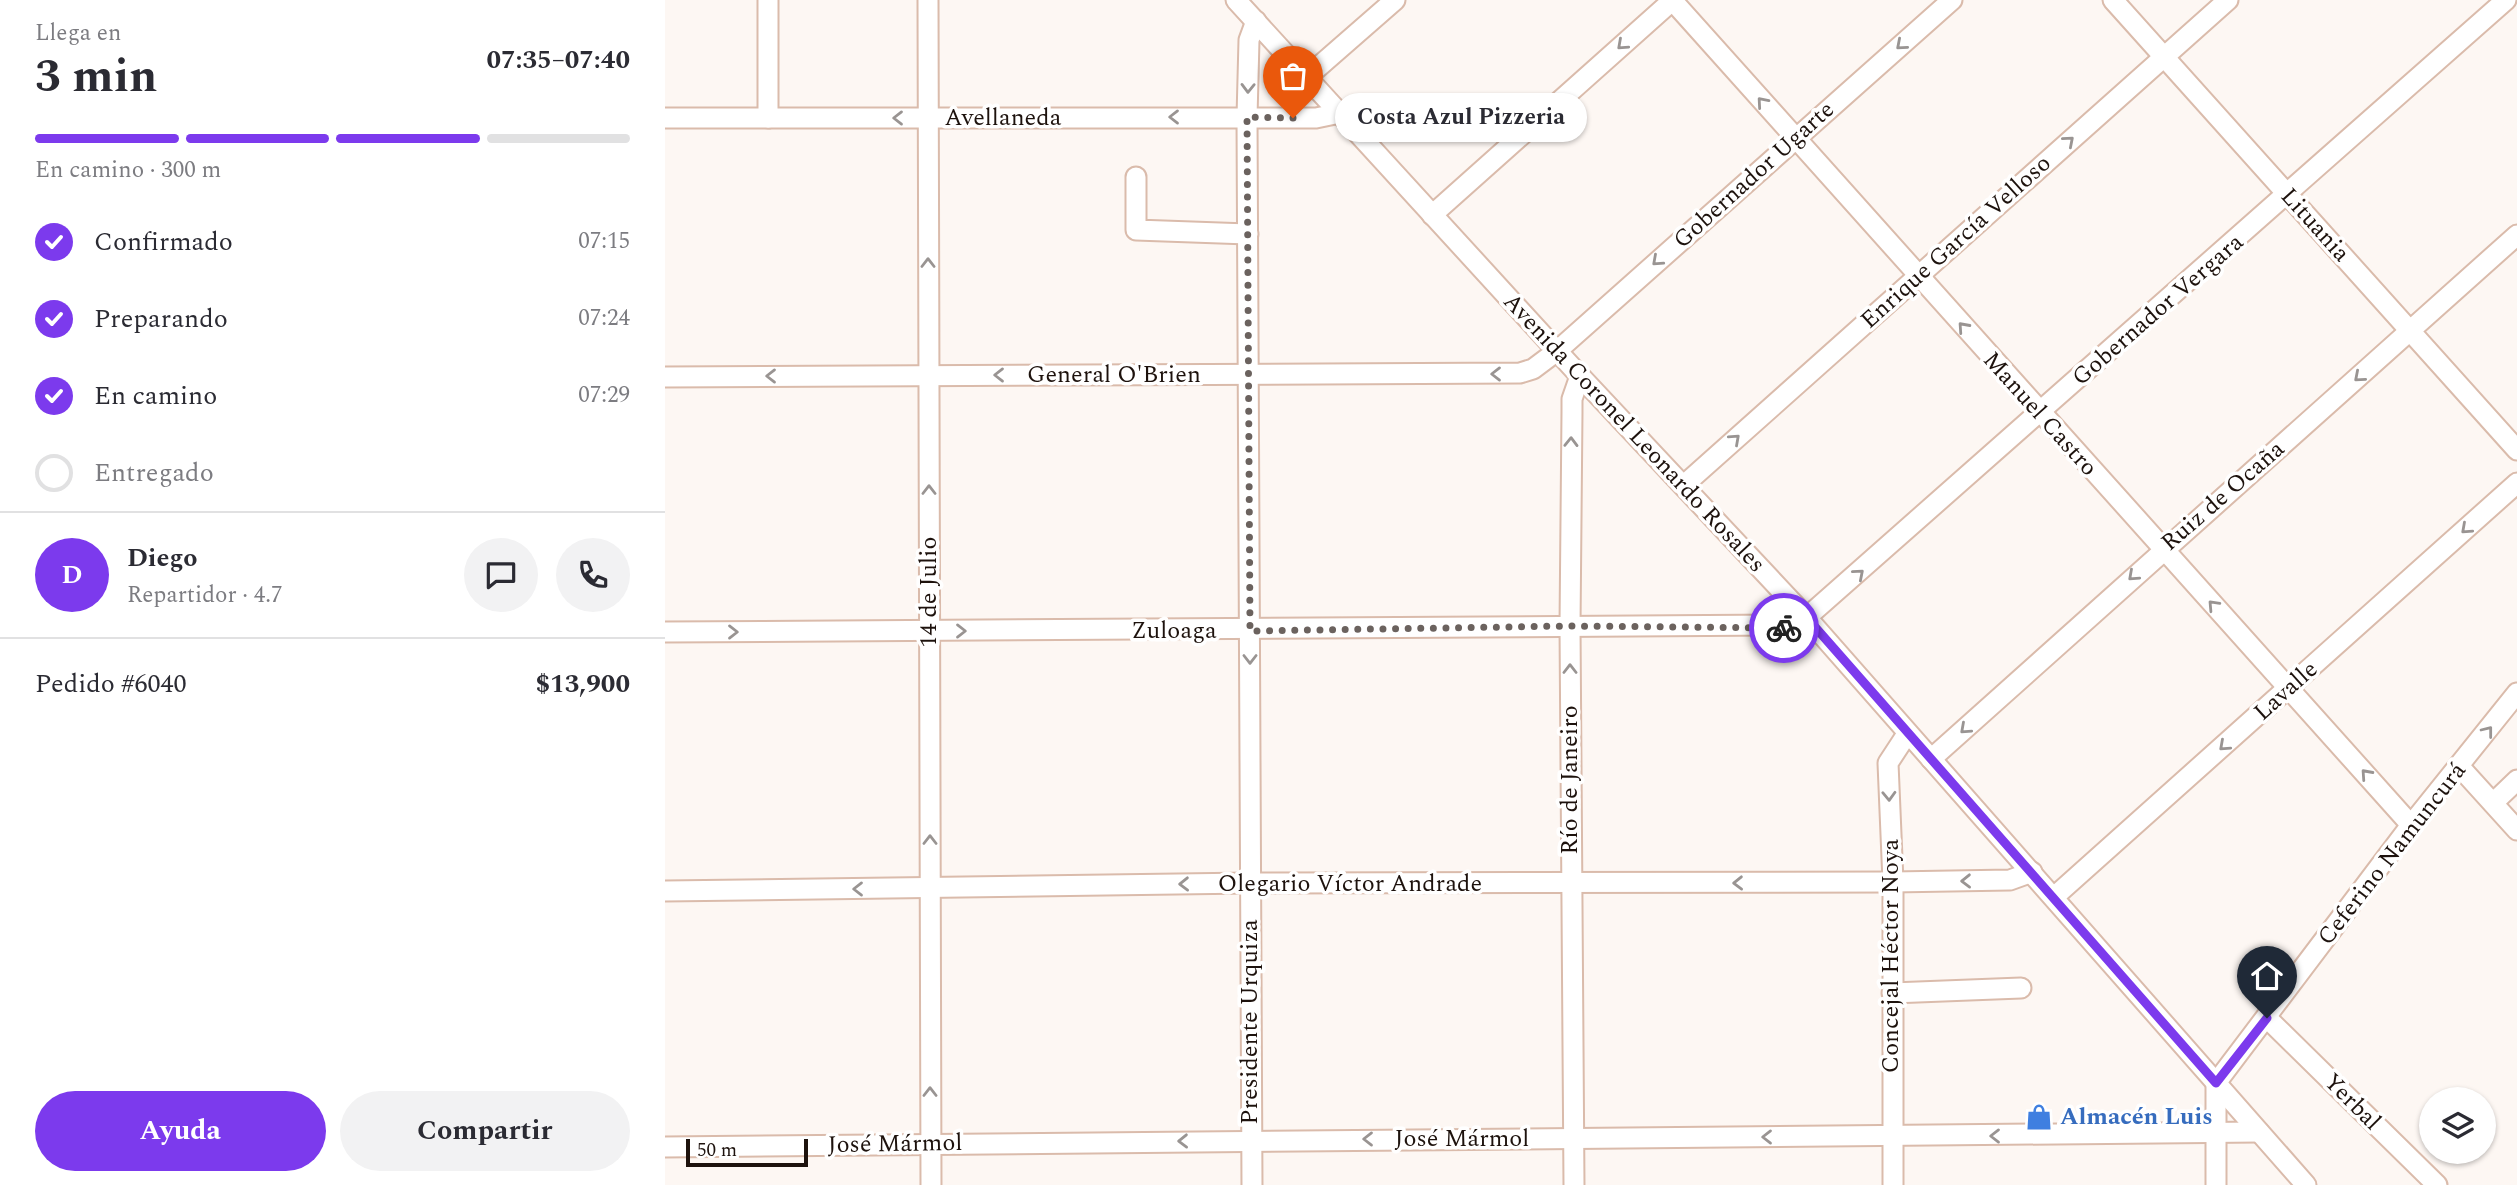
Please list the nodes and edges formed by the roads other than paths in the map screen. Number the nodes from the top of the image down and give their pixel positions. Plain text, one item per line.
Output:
1 (768, 0) edge
2 (928, 0) edge
3 (1236, 0) edge
4 (1395, 0) edge
5 (1673, 0) edge
6 (1952, 0) edge
7 (2113, 0) edge
8 (2228, 0) edge
9 (2506, 0) edge
10 (1256, 21) junction
11 (2165, 57) junction
12 (1308, 76) junction
13 (1340, 113) junction
14 (1247, 117) junction
15 (665, 118) edge
16 (768, 118) junction
17 (927, 118) junction
18 (1795, 139) junction
19 (1136, 177) dead end
20 (2289, 195) junction
21 (1432, 215) junction
22 (1248, 234) junction
23 (2517, 236) edge
24 (1917, 275) junction
25 (2410, 332) junction
26 (1557, 351) junction
27 (928, 375) junction
28 (1248, 375) junction
29 (1580, 376) junction
30 (665, 377) edge
31 (2040, 413) junction
32 (2517, 450) edge
33 (2517, 483) edge
34 (1684, 485) junction
35 (2162, 550) junction
36 (1808, 619) junction
37 (1570, 626) junction
38 (929, 631) junction
39 (1250, 631) junction
40 (665, 632) edge
41 (2289, 688) junction
42 (2517, 693) edge
43 (1907, 734) junction
44 (1931, 759) junction
45 (2459, 766) junction
46 (2517, 780) edge
47 (2493, 803) junction
48 (2411, 825) junction
49 (2517, 830) edge
50 (2032, 872) junction
51 (1893, 882) junction
52 (1249, 883) junction
53 (1570, 885) junction
54 (930, 888) junction
55 (665, 891) edge
56 (2054, 897) junction
57 (2021, 988) dead end
58 (1892, 993) junction
59 (2267, 1018) junction
60 (2216, 1083) junction
61 (2259, 1132) junction
62 (2214, 1135) junction
63 (1892, 1136) junction
64 (1574, 1138) junction
65 (1251, 1140) junction
66 (930, 1143) junction
67 (665, 1147) edge
68 (931, 1185) edge
69 (1252, 1185) edge
70 (1574, 1185) edge
71 (1893, 1185) edge
72 (2216, 1185) edge
73 (2306, 1185) edge
74 (2437, 1185) edge

1 - 16 street
2 - 17 street, 14 de Julio
3 - 10 street, Avenida Coronel Leonardo Rosales
4 - 12 street
18 -> 5 street, Manuel Castro
5 -> 21 street
6 -> 18 street, Gobernador Ugarte
7 - 11 street, Lituania
8 - 11 street, Enrique García Velloso
9 - 20 street, Gobernador Vergara
10 - 12 street, Avenida Coronel Leonardo Rosales
10 -> 14 street, Presidente Urquiza
11 - 20 street, Lituania
24 -> 11 street, Enrique García Velloso
12 - 13 street, Avenida Coronel Leonardo Rosales
13 - 14 street, Avellaneda
13 - 21 street, Avenida Coronel Leonardo Rosales
14 -> 17 street, Avellaneda
14 - 22 street, Presidente Urquiza
15 - 16 street, Avellaneda
17 -> 16 street, Avellaneda
27 -> 17 street, 14 de Julio
18 - 24 street, Manuel Castro
18 -> 26 street, Gobernador Ugarte
19 - 22 street
20 - 25 street, Lituania
20 - 31 street, Gobernador Vergara
21 - 26 street, Avenida Coronel Leonardo Rosales
22 - 28 street, Presidente Urquiza
23 - 25 street, Ruiz de Ocaña
31 -> 24 street, Manuel Castro
34 -> 24 street, Enrique García Velloso
25 - 32 street, Lituania
25 -> 35 street, Ruiz de Ocaña
26 -> 28 street, General O'Brien
26 - 29 street, Avenida Coronel Leonardo Rosales
28 -> 27 street, General O'Brien
27 -> 30 street, General O'Brien
38 -> 27 street, 14 de Julio
28 - 39 street, Presidente Urquiza
29 - 34 street, Avenida Coronel Leonardo Rosales
37 -> 29 street, Río de Janeiro
31 - 35 street, Manuel Castro
36 -> 31 street, Gobernador Vergara
33 -> 41 street, Lavalle
34 - 36 street, Avenida Coronel Leonardo Rosales
41 -> 35 street, Manuel Castro
35 -> 44 street, Ruiz de Ocaña
36 - 37 street, Zuloaga
36 - 43 street, Avenida Coronel Leonardo Rosales
37 - 39 street, Zuloaga
53 -> 37 street, Río de Janeiro
38 -> 39 street, Zuloaga
40 -> 38 street, Zuloaga
54 -> 38 street, 14 de Julio
39 -> 52 street, Presidente Urquiza
48 -> 41 street, Manuel Castro
41 -> 56 street, Lavalle
45 -> 42 street, Ceferino Namuncurá
43 - 44 street, Avenida Coronel Leonardo Rosales
43 -> 51 street, Concejal Héctor Noya
44 - 50 street, Avenida Coronel Leonardo Rosales
45 - 47 street
45 - 48 street, Ceferino Namuncurá
46 - 47 street
47 - 49 street
48 - 59 street, Ceferino Namuncurá
50 -> 51 street, Olegario Víctor Andrade
50 - 56 street, Avenida Coronel Leonardo Rosales
51 -> 53 street, Olegario Víctor Andrade
51 - 58 street, Concejal Héctor Noya
52 - 53 street, Olegario Víctor Andrade
52 -> 54 street, Olegario Víctor Andrade
52 - 65 street, Presidente Urquiza
53 - 64 street, Río de Janeiro
54 -> 55 street, Olegario Víctor Andrade
66 -> 54 street, 14 de Julio
56 - 60 street, Avenida Coronel Leonardo Rosales
57 - 58 street
58 - 63 street, Concejal Héctor Noya
59 - 60 street, Ceferino Namuncurá
59 - 74 street, Yerbal
60 - 61 street, Avenida Coronel Leonardo Rosales
60 - 62 street
61 - 62 street, José Mármol
61 - 73 street, Avenida Coronel Leonardo Rosales
62 -> 63 street, José Mármol
62 - 72 street
63 -> 64 street, José Mármol
63 - 71 street, Concejal Héctor Noya
64 -> 65 street, José Mármol
64 - 70 street, Río de Janeiro
65 -> 66 street, José Mármol
65 - 69 street, Presidente Urquiza
66 - 67 street, José Mármol
66 - 68 street, 14 de Julio

